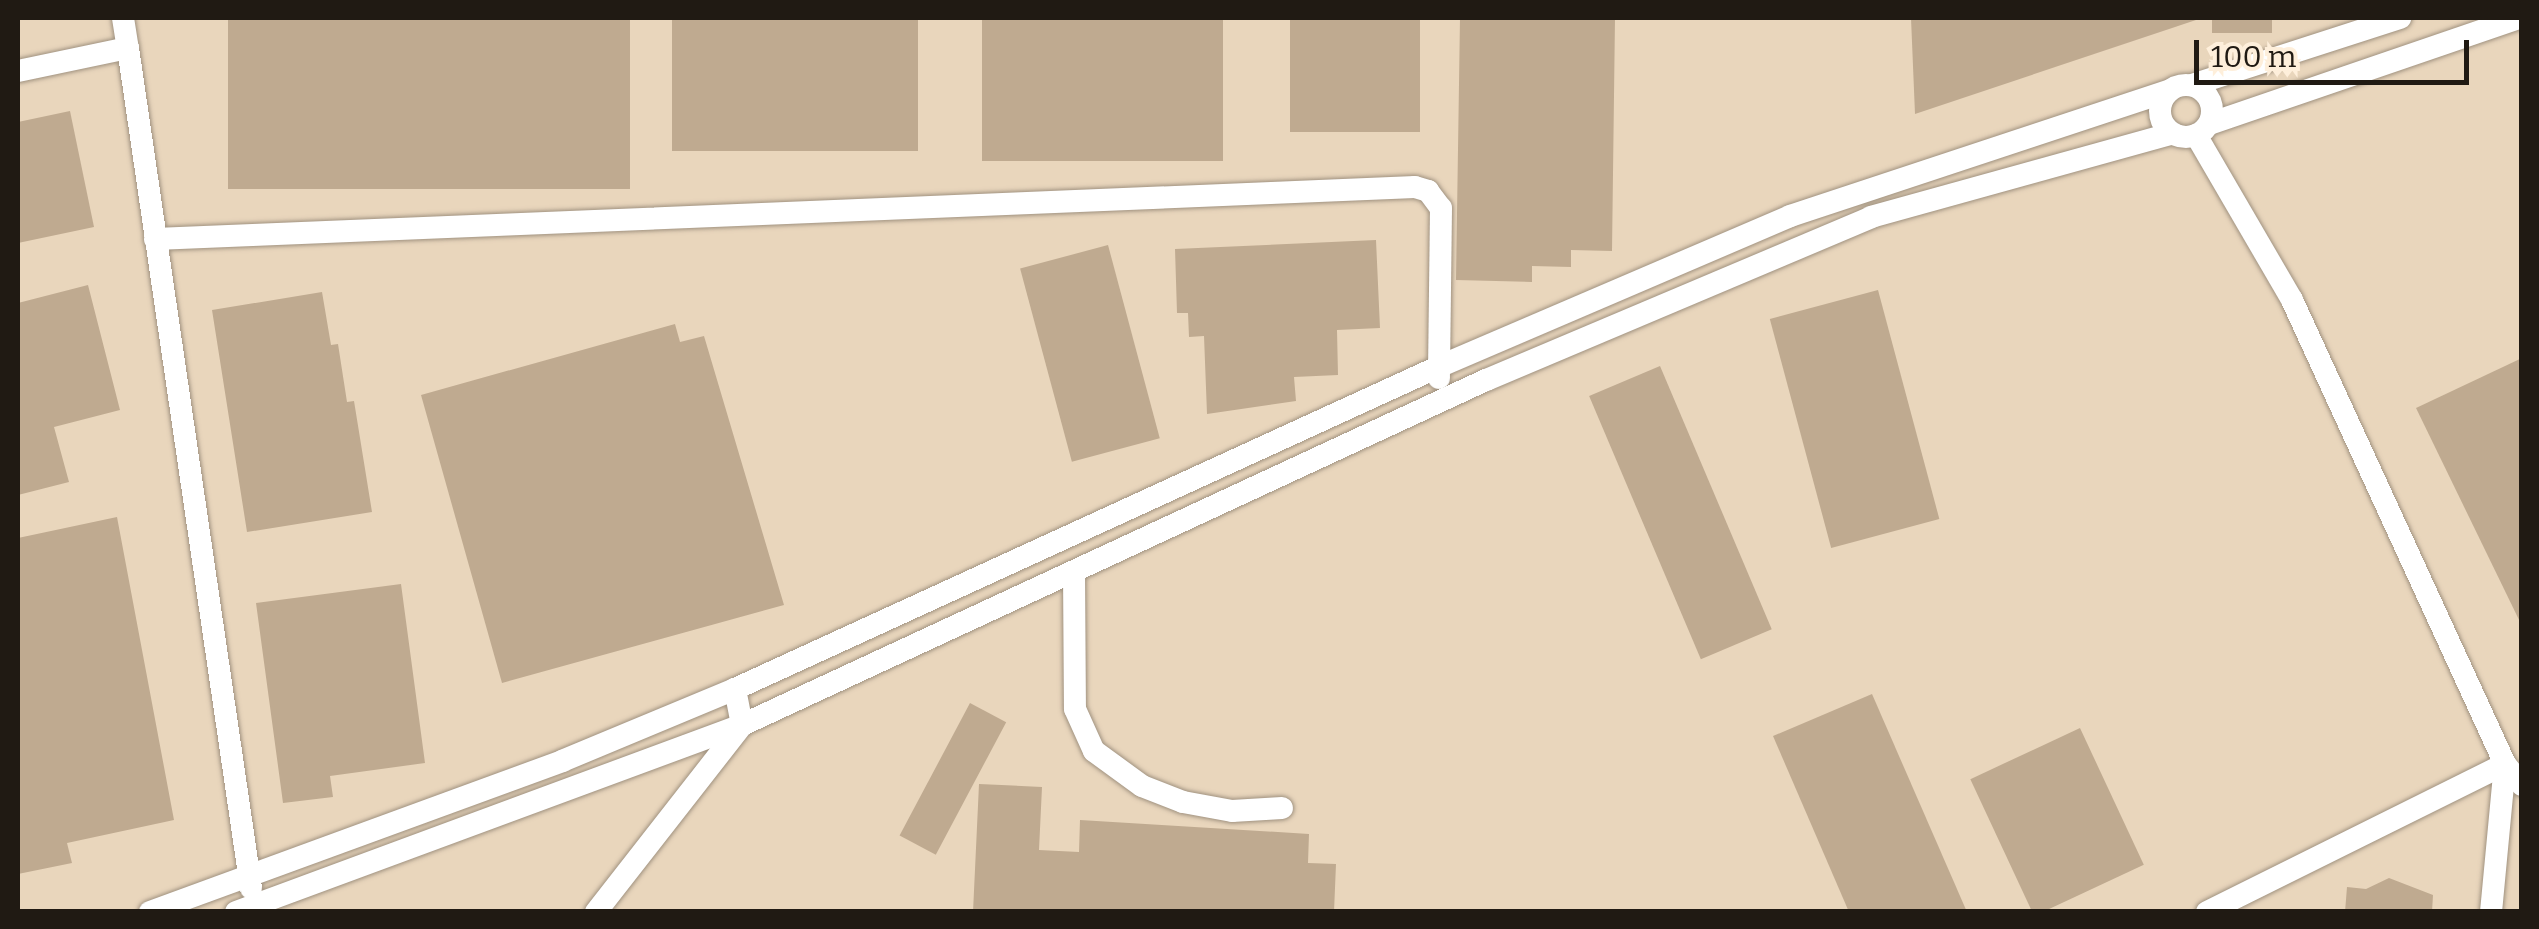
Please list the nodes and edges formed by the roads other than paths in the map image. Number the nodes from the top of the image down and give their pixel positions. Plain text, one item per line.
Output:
1 (123, 18) edge
2 (2400, 18) edge
3 (2518, 18) edge
4 (128, 48) junction
5 (18, 71) edge
6 (2192, 85) junction
7 (2169, 91) junction
8 (2193, 131) junction
9 (156, 239) junction
10 (1438, 368) junction
11 (1441, 401) junction
12 (1074, 572) junction
13 (735, 689) junction
14 (742, 726) junction
15 (2505, 764) junction
16 (2522, 786) edge
17 (1282, 808) dead end
18 (248, 876) junction
19 (245, 908) edge
20 (150, 912) edge
21 (596, 912) edge
22 (2206, 912) edge
23 (2491, 912) edge

1 - 4 street
2 - 6 street
3 - 8 street
4 - 5 street
4 - 9 street
6 - 7 street
6 - 8 street
7 - 8 street
7 - 10 street
8 - 11 street
8 - 15 street
9 - 10 street
9 - 18 street
10 - 11 street
10 - 13 street
11 - 12 street
12 - 14 street
12 - 17 street
13 - 14 street
13 - 18 street
14 - 19 street
14 - 21 street
15 - 16 street
15 - 22 street
15 - 23 street
18 - 19 street
18 - 20 street

